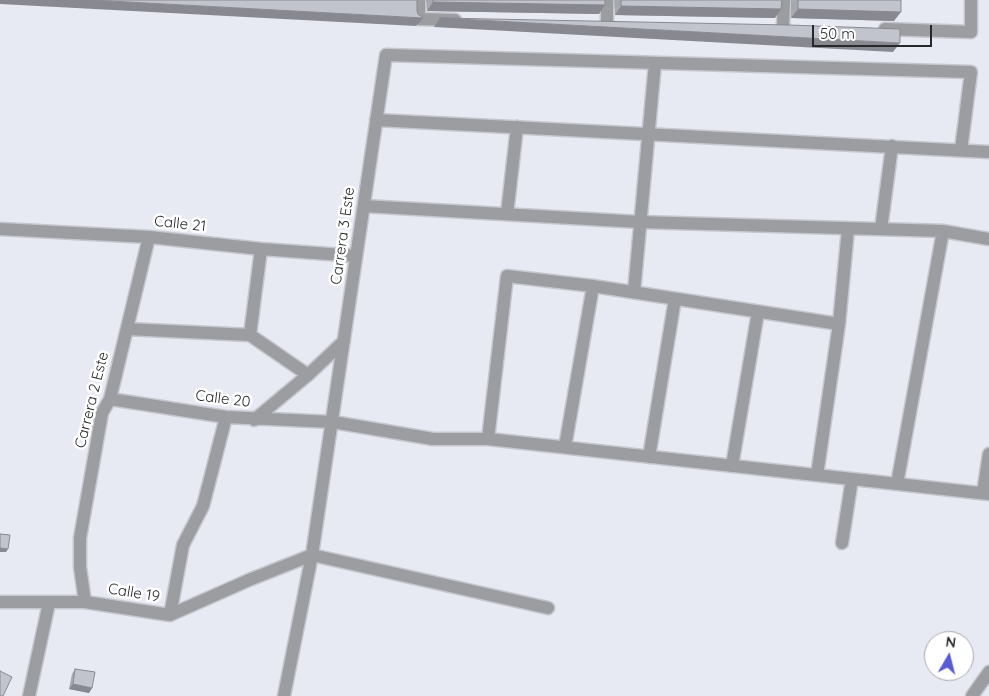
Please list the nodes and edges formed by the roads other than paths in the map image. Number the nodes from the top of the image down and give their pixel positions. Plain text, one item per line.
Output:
1 (419, 0) edge
2 (607, 0) edge
3 (784, 0) edge
4 (971, 0) edge
5 (468, 20) edge
6 (607, 23) edge
7 (783, 26) edge
8 (872, 29) edge
9 (655, 63) junction
10 (376, 120) junction
11 (518, 127) junction
12 (648, 134) junction
13 (892, 146) junction
14 (961, 150) junction
15 (989, 152) edge
16 (364, 206) junction
17 (508, 214) junction
18 (640, 222) junction
19 (0, 229) edge
20 (848, 229) junction
21 (881, 229) junction
22 (943, 231) junction
23 (149, 237) junction
24 (989, 239) edge
25 (260, 249) junction
26 (356, 256) junction
27 (593, 286) junction
28 (634, 292) junction
29 (675, 299) junction
30 (758, 312) junction
31 (839, 324) junction
32 (127, 329) junction
33 (250, 335) junction
34 (344, 341) junction
35 (308, 375) junction
36 (110, 399) junction
37 (226, 417) junction
38 (254, 420) junction
39 (333, 422) junction
40 (488, 439) junction
41 (565, 448) junction
42 (989, 454) edge
43 (649, 457) junction
44 (732, 466) junction
45 (817, 475) junction
46 (852, 479) junction
47 (897, 484) junction
48 (986, 494) edge
49 (842, 543) dead end
50 (312, 555) junction
51 (0, 602) edge
52 (49, 602) junction
53 (85, 602) junction
54 (548, 608) dead end
55 (170, 615) junction
56 (989, 672) edge
57 (29, 696) edge
58 (284, 696) edge
59 (972, 696) edge

1 - 5 street
2 - 6 street
3 - 7 street
4 - 8 street
9 - 10 street, Carrera 3 Este
9 - 12 street
9 - 14 street
10 - 11 street
10 - 16 street, Carrera 3 Este
11 - 12 street
11 - 17 street
12 - 13 street
12 - 18 street
13 - 14 street
13 - 21 street
14 - 15 street
16 - 17 street
16 - 26 street, Carrera 3 Este
17 - 18 street
18 - 20 street
18 - 28 street
19 - 23 street, Calle 21
20 - 21 street
20 - 31 street
21 - 22 street
22 - 24 street
22 - 47 street
23 - 25 street, Calle 21
23 - 32 street, Carrera 2 Este
25 - 26 street, Calle 21
25 - 33 street
26 - 34 street, Carrera 3 Este
27 - 28 street
27 - 40 street
27 - 41 street
28 - 29 street
29 - 30 street
29 - 43 street
30 - 31 street
30 - 44 street
31 - 45 street
32 - 33 street
32 - 36 street, Carrera 2 Este
33 - 35 street
34 - 35 street
34 - 39 street, Carrera 3 Este
35 - 38 street
36 - 37 street, Calle 20
36 - 53 street, Carrera 2 Este
37 - 38 street, Calle 20
37 - 55 street
38 - 39 street, Calle 20
39 - 40 street, Calle 20
39 - 50 street, Carrera 3 Este
40 - 41 street, Calle 20
41 - 43 street, Calle 20
42 - 48 street
43 - 44 street, Calle 20
44 - 45 street, Calle 20
45 - 46 street, Calle 20
46 - 47 street, Calle 20
46 - 49 street
47 - 48 street, Calle 20
50 - 54 street
50 - 55 street, Calle 19
50 - 58 street, Carrera 3 Este
51 - 52 street, Calle 19
52 - 53 street, Calle 19
52 - 57 street
53 - 55 street, Calle 19
56 - 59 street

